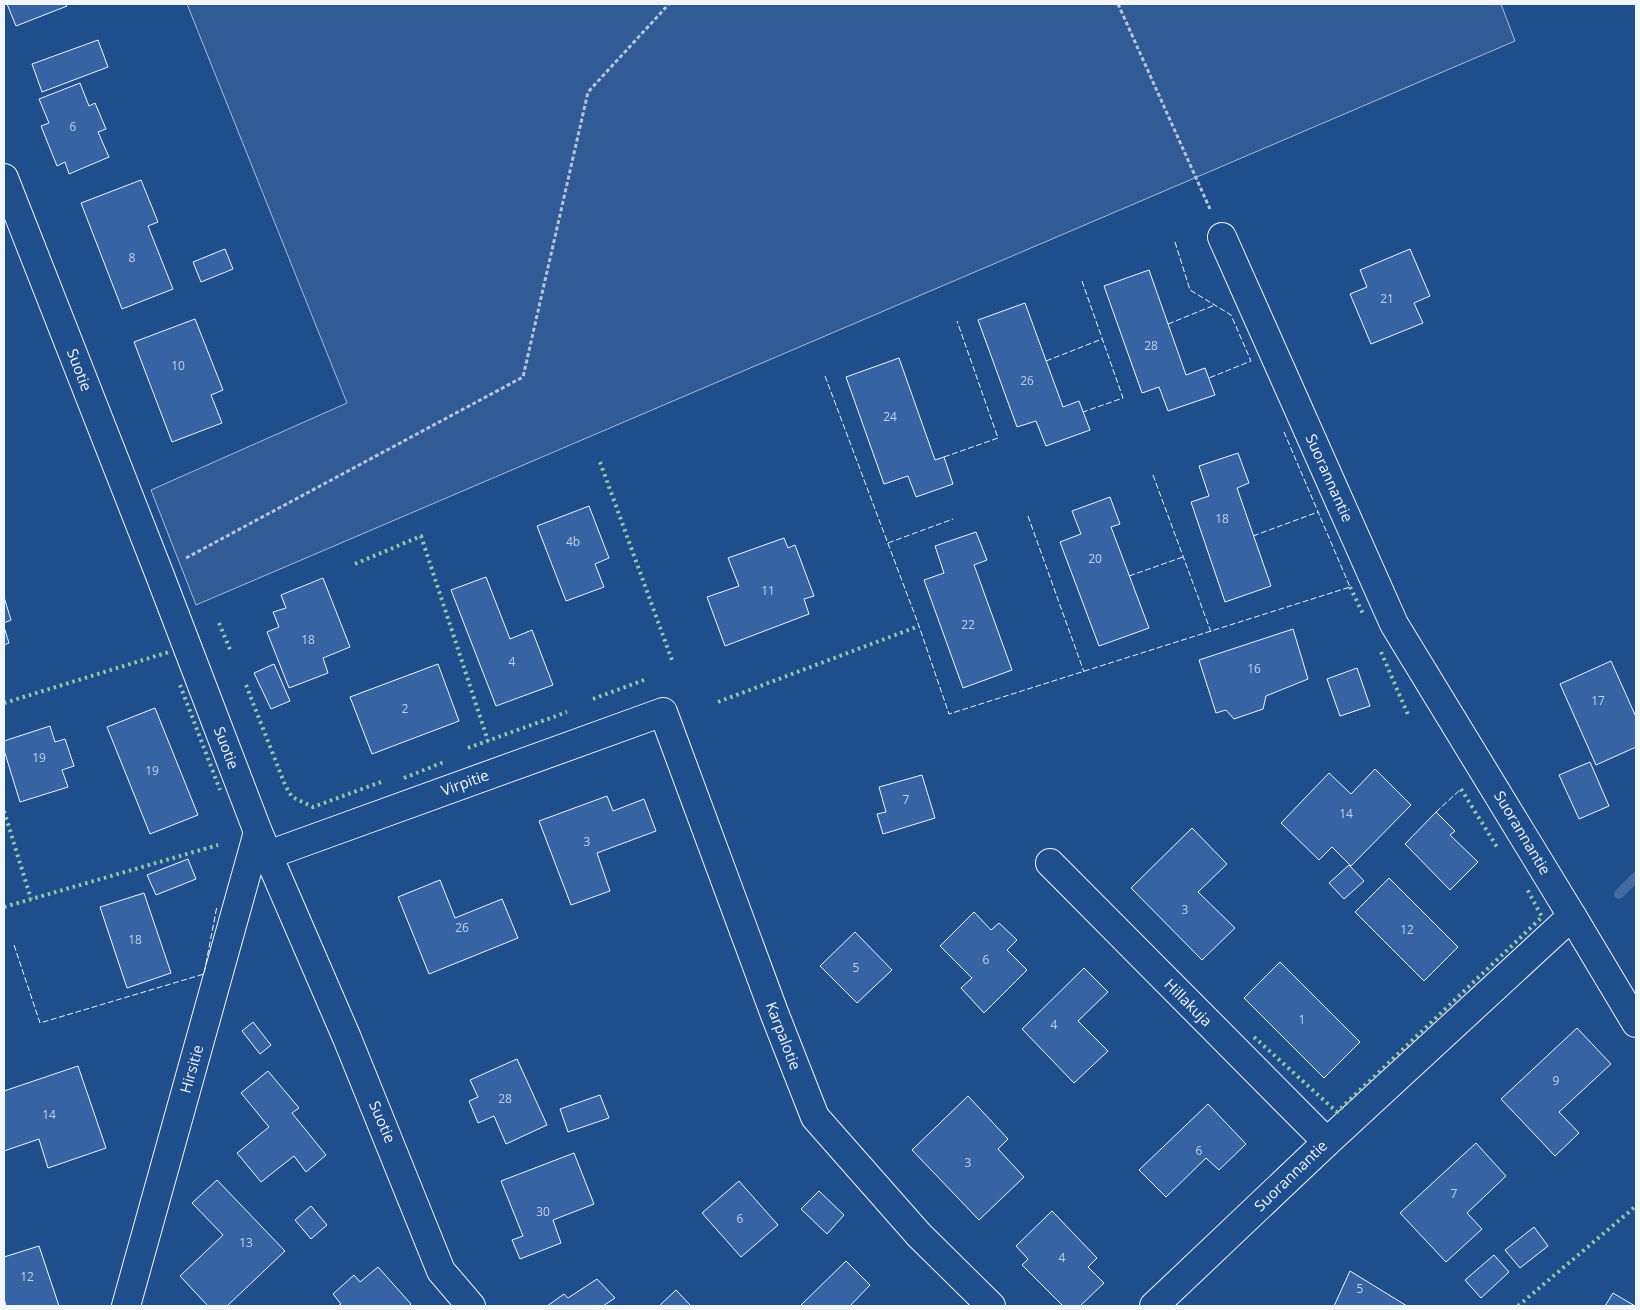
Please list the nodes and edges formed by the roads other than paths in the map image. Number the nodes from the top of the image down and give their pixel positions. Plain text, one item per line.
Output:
1 (4, 178) edge
2 (1222, 237) road end
3 (663, 712) joint
4 (263, 843) junction
5 (1050, 863) dead end
6 (1572, 916) junction
7 (1636, 1023) edge
8 (1327, 1142) junction
9 (126, 1306) edge
10 (471, 1306) edge
11 (991, 1306) edge
12 (1154, 1306) edge

1 - 4 street, Suotie
2 - 6 street, Suorannantie
3 - 4 street, Virpitie
3 - 11 street, Karpalotie
4 - 9 street, Hirsitie
4 - 10 street, Suotie
5 - 8 street, Hillakuja
6 - 7 street
6 - 8 street, Suorannantie
8 - 12 street, Suorannantie

